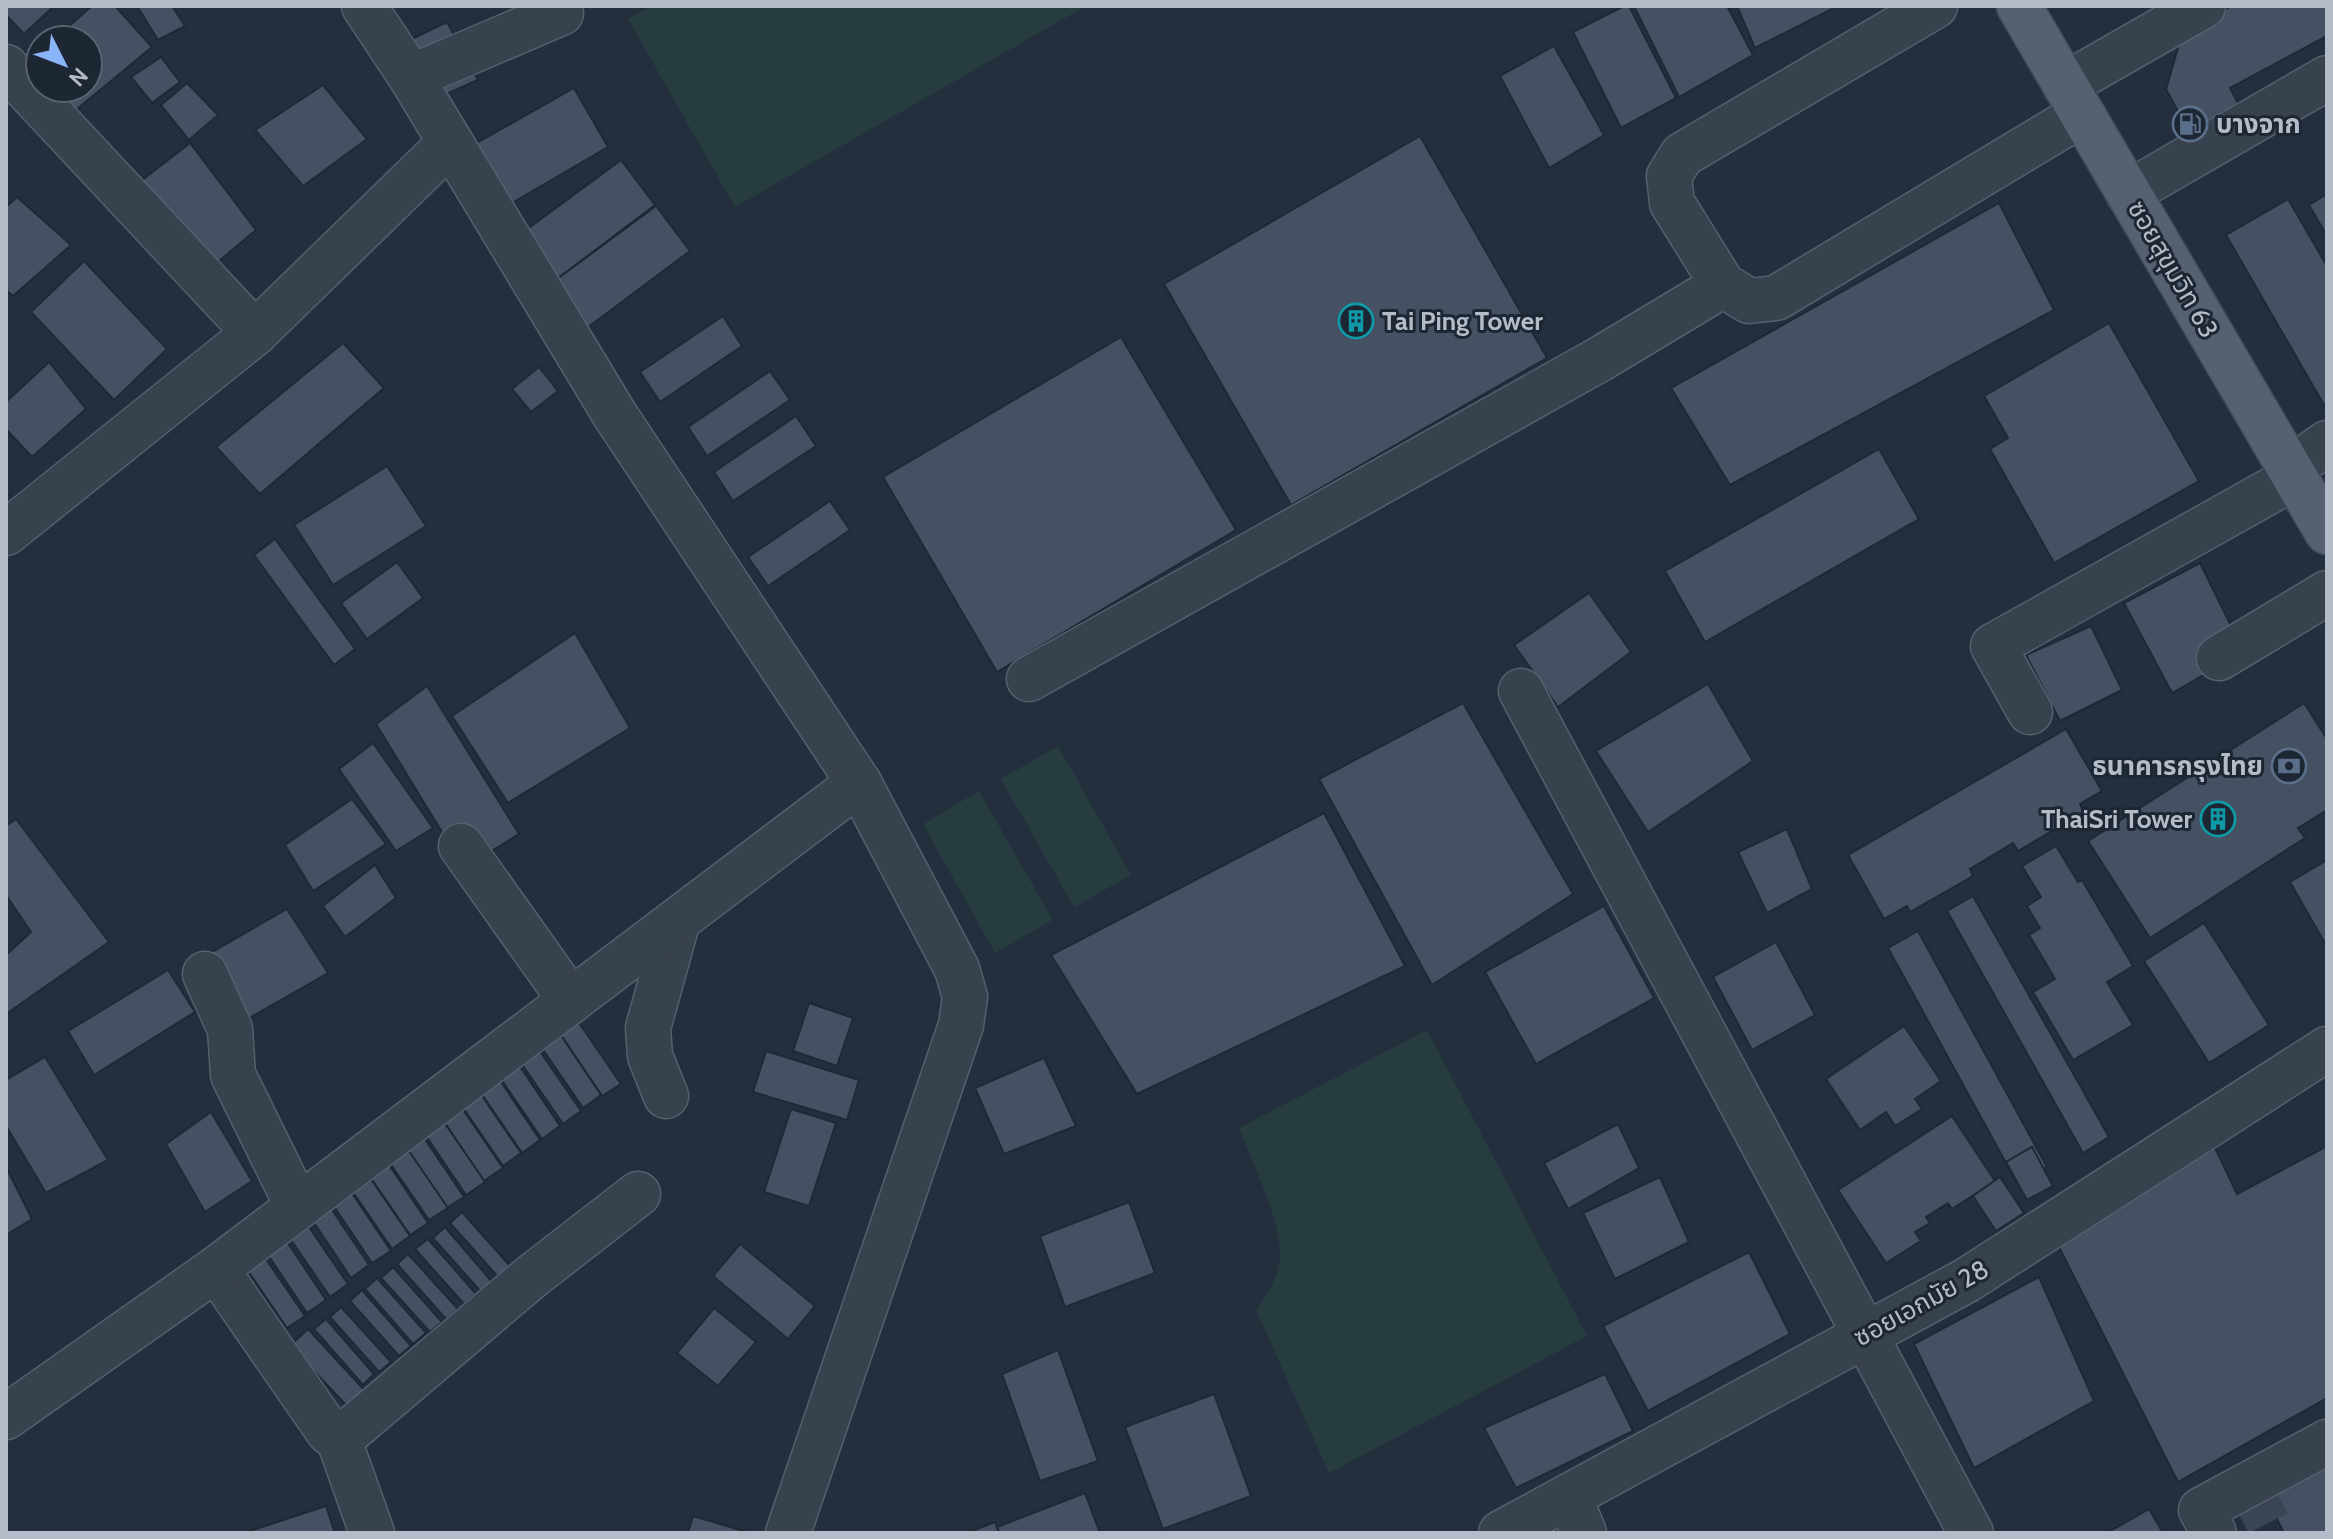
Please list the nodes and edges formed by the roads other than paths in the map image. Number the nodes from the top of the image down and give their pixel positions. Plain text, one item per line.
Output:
1 (364, 6) edge
2 (1935, 6) edge
3 (2019, 6) edge
4 (2203, 6) edge
5 (561, 13) dead end
6 (6, 67) edge
7 (411, 77) junction
8 (2327, 78) edge
9 (2073, 99) junction
10 (449, 144) junction
11 (2128, 193) junction
12 (1723, 285) junction
13 (255, 333) junction
14 (2327, 443) edge
15 (2293, 473) junction
16 (2327, 532) edge
17 (6, 533) edge
18 (2327, 593) edge
19 (2219, 658) dead end
20 (1029, 679) dead end
21 (1521, 691) dead end
22 (2030, 712) dead end
23 (859, 783) junction
24 (461, 846) dead end
25 (678, 920) junction
26 (205, 974) dead end
27 (571, 1001) junction
28 (2323, 1060) edge
29 (666, 1096) dead end
30 (638, 1194) dead end
31 (298, 1207) junction
32 (216, 1269) junction
33 (1864, 1336) junction
34 (6, 1417) edge
35 (339, 1440) junction
36 (2327, 1442) edge
37 (1576, 1515) edge
38 (372, 1533) edge
39 (788, 1533) edge
40 (1501, 1533) edge
41 (1971, 1533) edge
42 (2214, 1533) edge

1 - 7 street
2 - 12 street
3 - 9 main road, ซอยสุขุมวิท 63
4 - 9 street
5 - 7 street
6 - 13 street
7 - 10 street
8 - 11 street
9 - 11 main road, ซอยสุขุมวิท 63
9 - 12 street
10 - 13 street
10 - 23 street
11 - 15 main road, ซอยสุขุมวิท 63
12 - 20 street
13 - 17 street
14 - 15 street
15 - 16 main road, ซอยสุขุมวิท 63
15 - 22 street
18 - 19 street
21 - 33 street
23 - 25 street
23 - 39 street
24 - 27 street
25 - 27 street
25 - 29 street
26 - 31 street
27 - 31 street
28 - 33 street, ซอยเอกมัย 28
30 - 35 street
31 - 32 street
32 - 34 street
32 - 35 street
33 - 37 street, ซอยเอกมัย 28
33 - 41 street
35 - 38 street
36 - 42 street
37 - 40 street, ซอยเอกมัย 28

